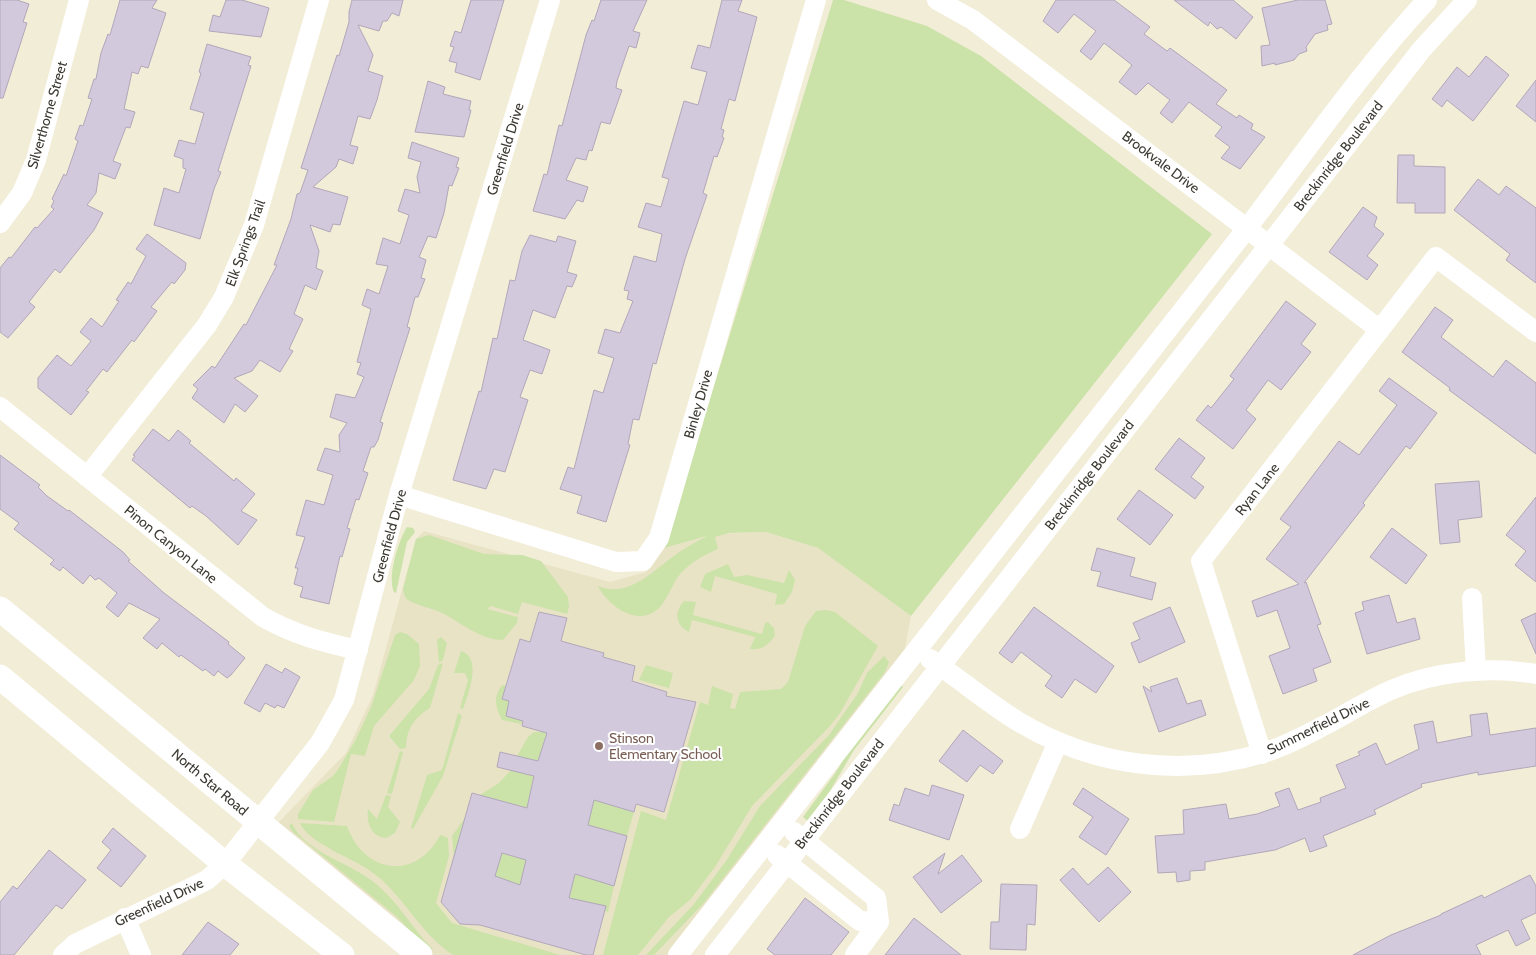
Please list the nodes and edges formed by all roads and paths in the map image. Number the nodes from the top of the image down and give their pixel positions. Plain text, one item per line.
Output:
1 (78, 0) edge
2 (319, 0) edge
3 (550, 0) edge
4 (816, 0) edge
5 (937, 0) edge
6 (1427, 0) edge
7 (1467, 0) edge
8 (0, 223) edge
9 (1248, 227) junction
10 (1269, 244) junction
11 (1380, 330) junction
12 (1536, 332) edge
13 (0, 407) edge
14 (87, 477) junction
15 (400, 494) junction
16 (1472, 598) dead end
17 (0, 609) edge
18 (358, 650) junction
19 (917, 650) junction
20 (940, 666) junction
21 (1476, 671) junction
22 (1536, 674) edge
23 (0, 677) edge
24 (1058, 742) junction
25 (1262, 754) junction
26 (258, 822) junction
27 (783, 823) junction
28 (1020, 829) dead end
29 (804, 841) junction
30 (765, 846) junction
31 (787, 862) junction
32 (225, 864) junction
33 (125, 918) junction
34 (880, 922) junction
35 (63, 955) edge
36 (140, 955) edge
37 (342, 955) edge
38 (420, 955) edge
39 (678, 955) edge
40 (715, 955) edge
41 (855, 955) edge

1 - 8 street, Silverthorne Street
2 - 14 street, Elk Springs Trail
3 - 15 street, Greenfield Drive
4 - 15 street, Binley Drive
5 - 9 street, Brookvale Drive
6 - 9 street, Breckinridge Boulevard
7 - 10 street, Breckinridge Boulevard
9 - 10 street, Brookvale Drive
9 - 19 street, Breckinridge Boulevard
10 - 11 street, Brookvale Drive
10 - 20 street, Breckinridge Boulevard
11 - 12 street, Ryan Lane
11 - 25 street, Ryan Lane
13 - 14 street, Pinon Canyon Lane
14 - 18 street, Pinon Canyon Lane
15 - 18 street, Greenfield Drive
16 - 21 street
17 - 26 main road, North Star Road
18 - 26 street, Greenfield Drive
19 - 20 street, Summerfield Drive
19 - 27 street, Breckinridge Boulevard
20 - 24 street, Summerfield Drive
20 - 29 street, Breckinridge Boulevard
21 - 22 street, Summerfield Drive
21 - 25 street, Summerfield Drive
23 - 32 main road
24 - 25 street, Summerfield Drive
24 - 28 street
26 - 32 street, Greenfield Drive
26 - 38 main road, North Star Road
27 - 29 street
27 - 30 street, Breckinridge Boulevard
29 - 31 street, Breckinridge Boulevard
29 - 34 street
30 - 31 street
30 - 39 street, Breckinridge Boulevard
31 - 34 street
31 - 40 street, Breckinridge Boulevard
32 - 33 street, Greenfield Drive
32 - 37 main road
33 - 35 street, Greenfield Drive
33 - 36 street
34 - 41 street

